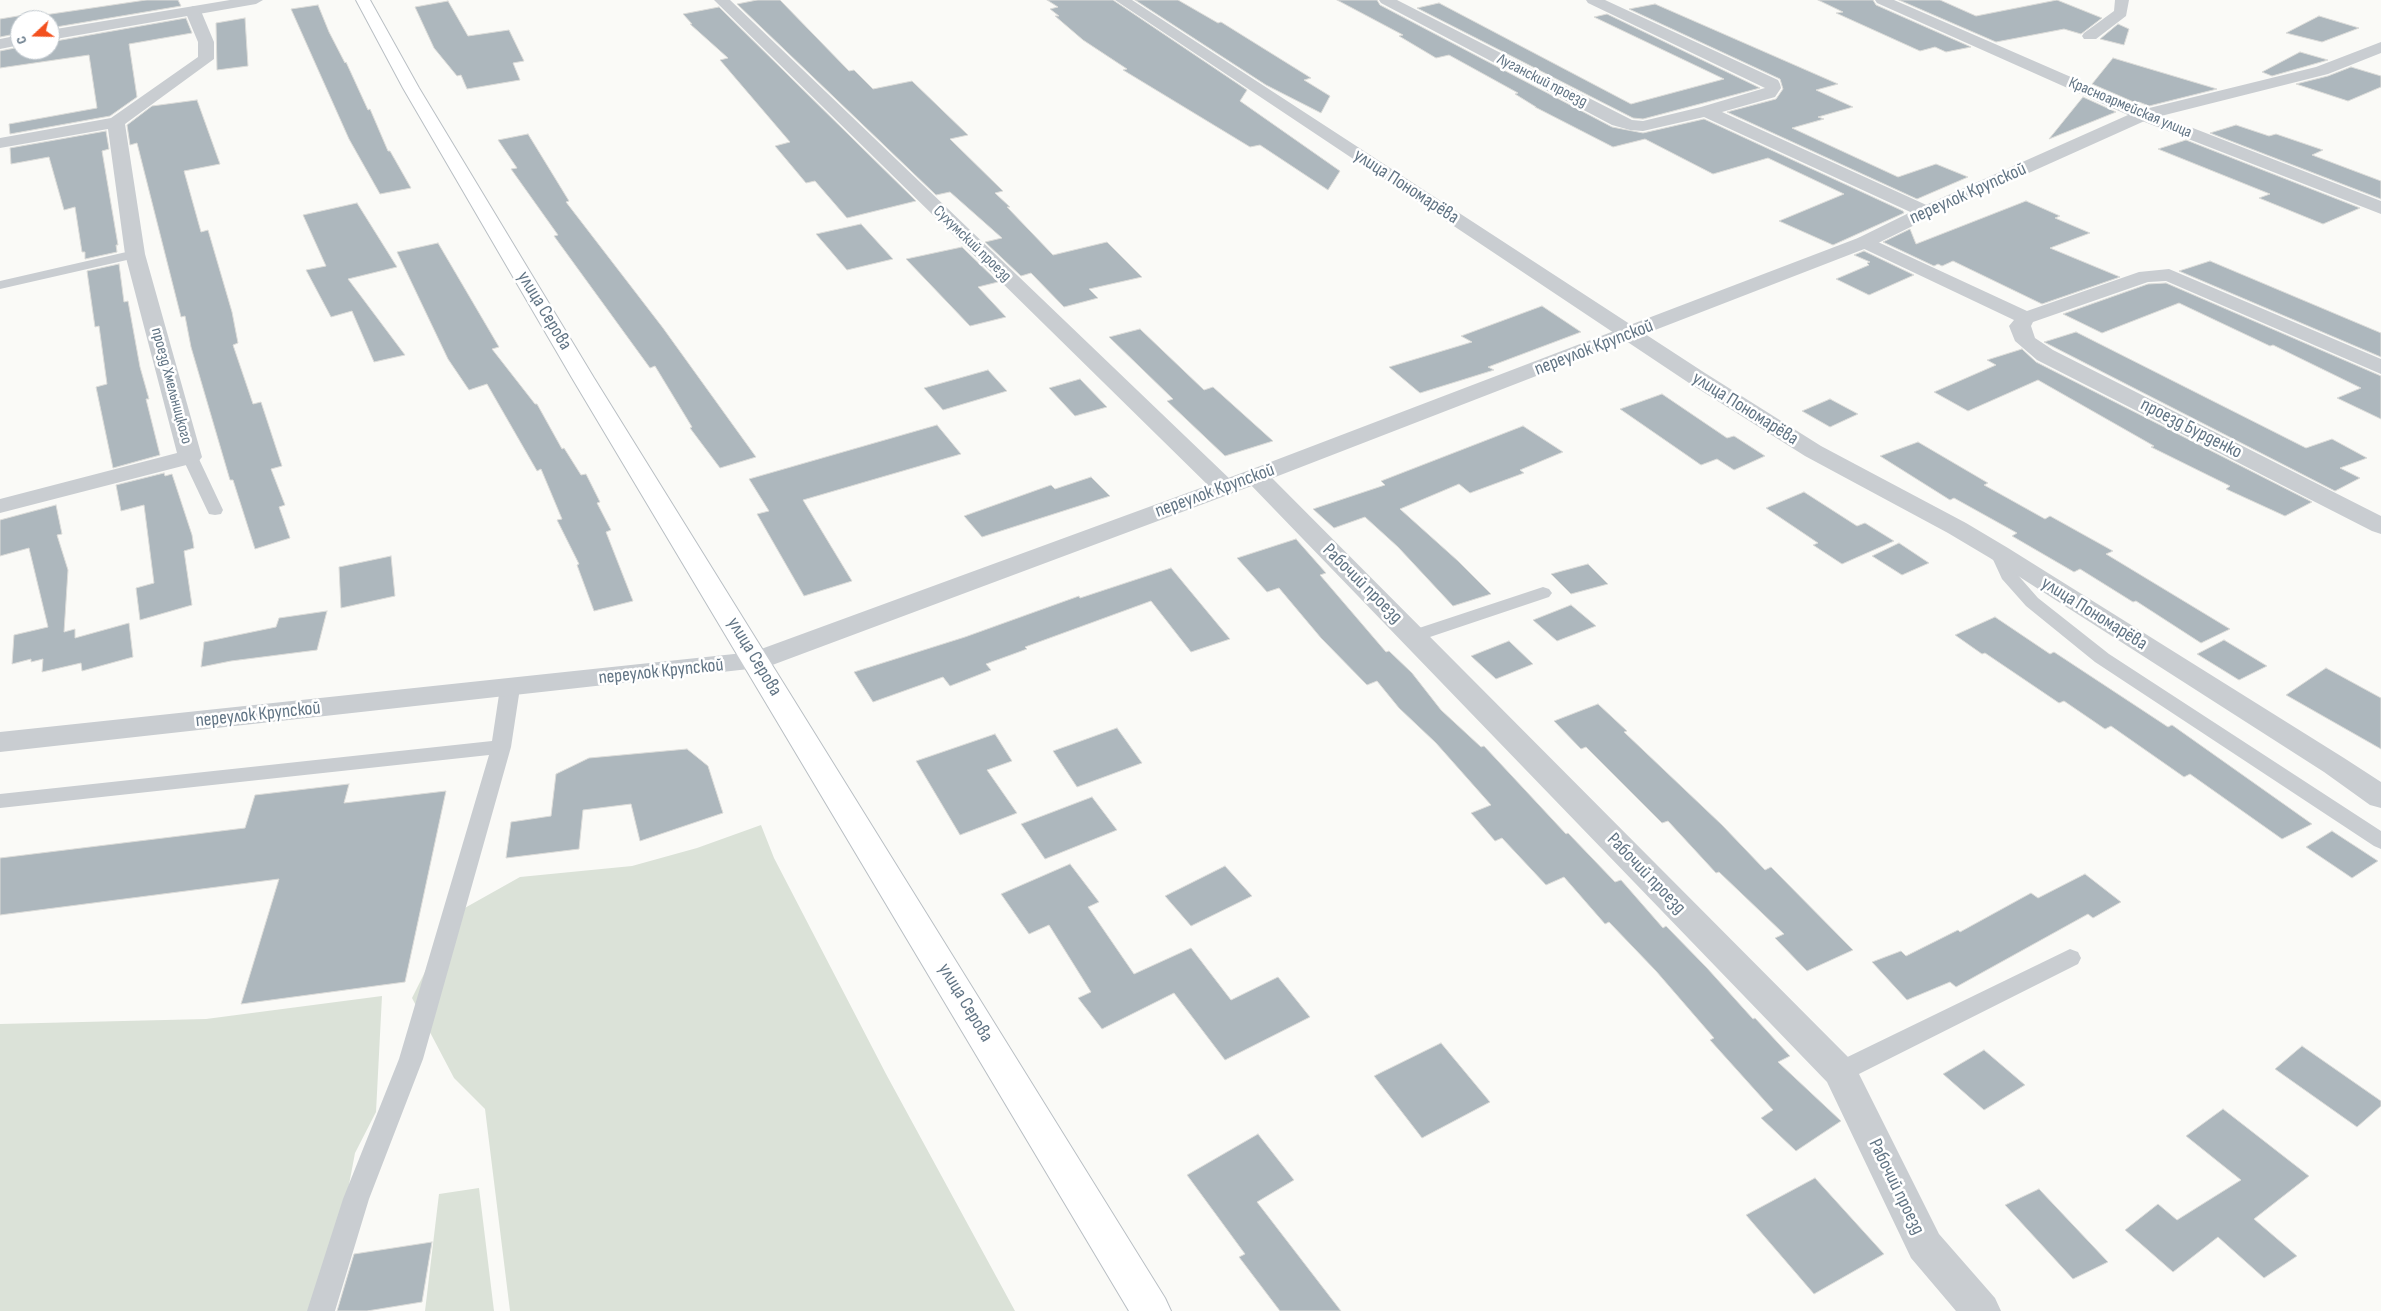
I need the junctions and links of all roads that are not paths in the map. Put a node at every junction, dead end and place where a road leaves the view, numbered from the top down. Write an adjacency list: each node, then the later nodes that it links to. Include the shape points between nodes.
1 (256, 0): 9 (street)
2 (363, 0): 34 (main road, улица Серова, via 522,276)
3 (721, 0): 27 (street, Сухумский проезд)
4 (1122, 0): 23 (street, улица Пономарёва)
5 (1386, 0): 13 (street, Луганский проезд, via 1630,125 1654,125)
6 (1593, 0): 13 (street, Луганский проезд, via 1772,84 1769,93)
7 (1882, 0): 14 (street, Красноармейская улица)
8 (2122, 0): 11 (street, via 2121,13)
9 (193, 11): 10 (street); 15 (street, via 206,42 206,59)
10 (60, 33)
11 (2090, 36)
12 (2381, 47): 14 (street, переулок Крупской, via 2322,71)
13 (1706, 111): 18 (street)
14 (2143, 115): 17 (street, Красноармейская улица); 18 (street, переулок Крупской)
15 (116, 122): 16 (street); 20 (street, проезд Хмельницкого)
16 (0, 143)
17 (2381, 208)
18 (1926, 212): 19 (street, переулок Крупской)
19 (1865, 242): 22 (street); 23 (street, переулок Крупской)
20 (136, 254): 21 (lane); 25 (street, проезд Хмельницкого)
21 (0, 285)
22 (2026, 318): 24 (street, via 2146,276 2170,275); 30 (street, проезд Бурденко, via 2020,326 2026,342 2045,355)
23 (1630, 334): 26 (street, переулок Крупской); 31 (street, улица Пономарёва, via 1813,451)
24 (2381, 367)
25 (190, 457): 28 (street, проезд Хмельницкого); 29 (lane)
26 (1256, 476): 27 (street, переулок Крупской); 33 (street, Рабочий проезд)
27 (1224, 487): 34 (street, переулок Крупской)
28 (0, 506)
29 (215, 510)
30 (2381, 526)
31 (1999, 553): 38 (street, улица Пономарёва); 40 (lane, via 2008,574 2032,602 2102,658)
32 (1543, 593): 33 (lane)
33 (1414, 636): 42 (street, Рабочий проезд)
34 (757, 662): 35 (street, переулок Крупской); 44 (main road, улица Серова)
35 (510, 688): 36 (street, переулок Крупской); 37 (lane)
36 (0, 742)
37 (501, 747): 39 (lane); 43 (lane, via 410,1059 356,1198)
38 (2381, 797)
39 (0, 801)
40 (2381, 841)
41 (2070, 958): 42 (lane)
42 (1840, 1072): 45 (street, Рабочий проезд, via 1925,1246)
43 (321, 1311)
44 (1151, 1311)
45 (1981, 1311)

